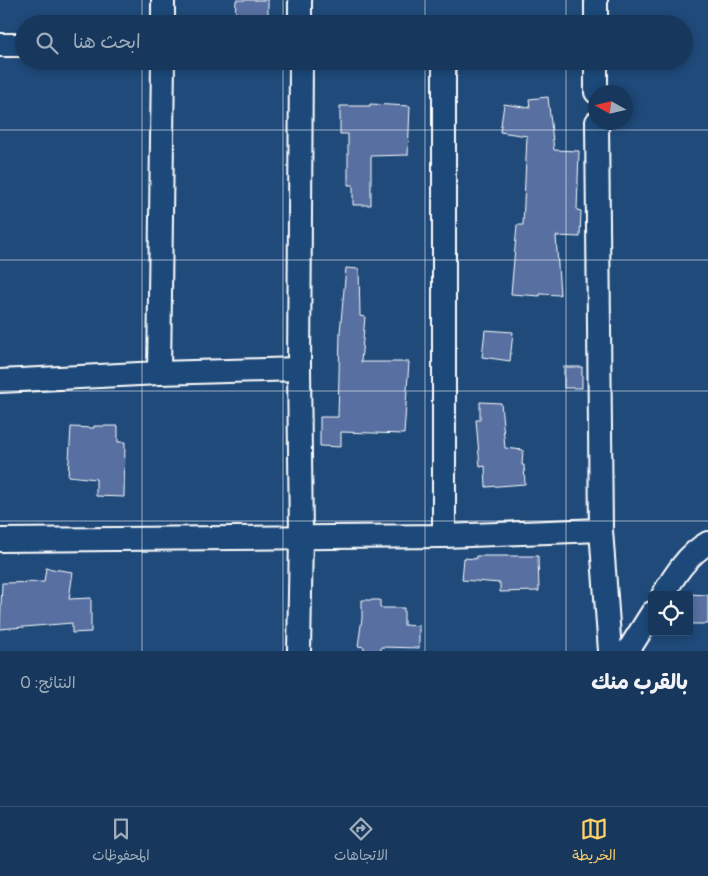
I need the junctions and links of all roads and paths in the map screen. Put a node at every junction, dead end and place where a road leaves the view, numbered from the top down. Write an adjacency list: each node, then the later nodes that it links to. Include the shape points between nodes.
1 (163, 0): 4 (street)
2 (300, 0): 5 (street)
3 (596, 0): 6 (street)
4 (163, 15)
5 (300, 15)
6 (596, 15)
7 (0, 45): 8 (street)
8 (15, 45)
9 (163, 70): 16 (street)
10 (301, 70): 15 (street)
11 (444, 70): 20 (street)
12 (596, 70): 13 (street)
13 (596, 85)
14 (597, 130): 18 (street)
15 (299, 370): 16 (street); 19 (street)
16 (159, 373): 17 (street)
17 (0, 381)
18 (601, 530): 20 (street); 26 (street)
19 (301, 536): 20 (street); 21 (street); 25 (street)
20 (444, 536)
21 (0, 540)
22 (708, 543): 23 (street, via 676,572)
23 (665, 591)
24 (648, 619): 27 (street)
25 (299, 651)
26 (610, 651)
27 (628, 651)

